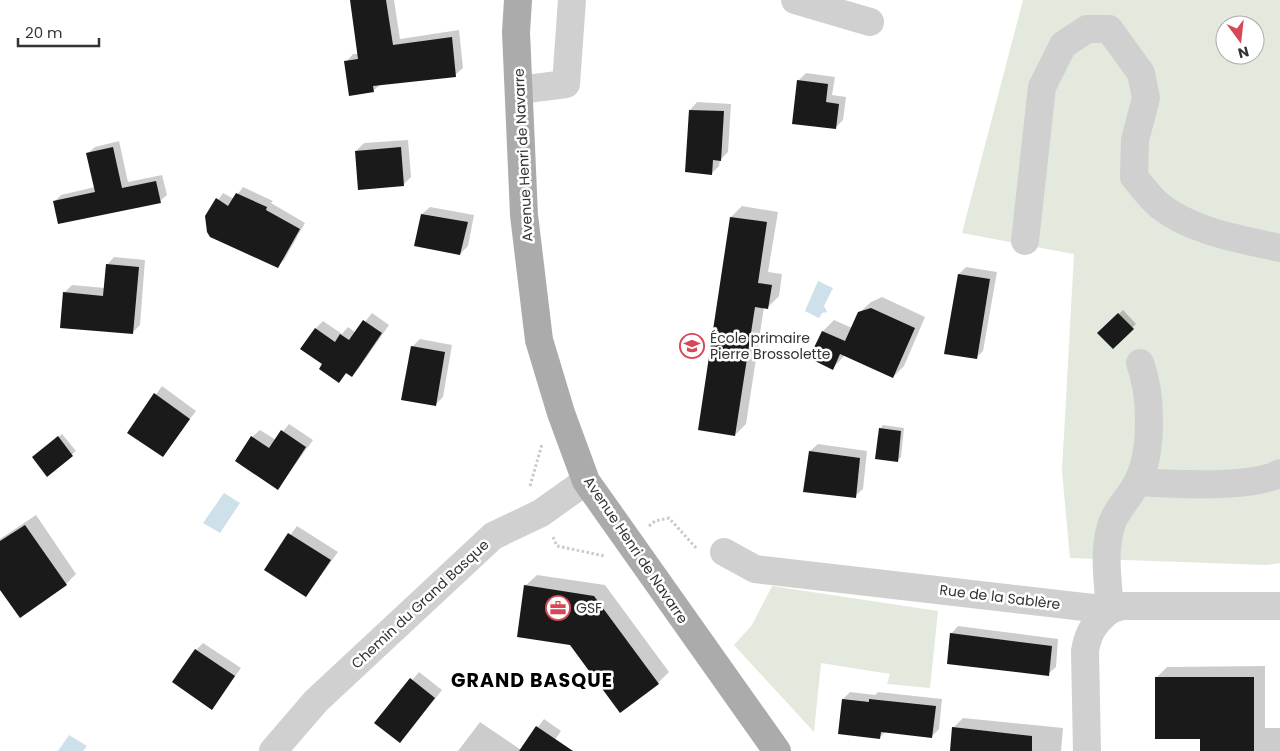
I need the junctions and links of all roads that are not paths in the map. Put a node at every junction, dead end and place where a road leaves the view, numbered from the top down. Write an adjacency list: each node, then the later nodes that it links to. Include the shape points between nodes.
1 (518, 0): 5 (main road, Avenue Henri de Navarre)
2 (572, 0): 5 (street, via 566,84)
3 (795, 0): 4 (street)
4 (870, 22)
5 (518, 90): 10 (main road, Avenue Henri de Navarre, via 524,215 539,340)
6 (1025, 241): 7 (street, via 1042,87 1063,45 1087,29 1109,29 1140,72 1146,98 1135,140 1134,177 1159,205 1183,221 1229,237)
7 (1280, 248)
8 (1140, 363): 11 (street, via 1149,398 1147,444)
9 (1280, 473): 11 (street, via 1255,481 1192,485)
10 (586, 481): 15 (street, Chemin du Grand Basque, via 541,513 493,536 316,700); 16 (main road, Avenue Henri de Navarre)
11 (1138, 482): 14 (street, via 1111,524 1106,554)
12 (724, 552): 14 (street, Rue de la Sablère, via 755,569)
13 (1280, 606): 14 (street, Rue de la Sablère, via 1122,606)
14 (1110, 610): 17 (street, via 1096,622 1088,635 1085,650)
15 (279, 748)
16 (777, 751)
17 (1087, 751)

